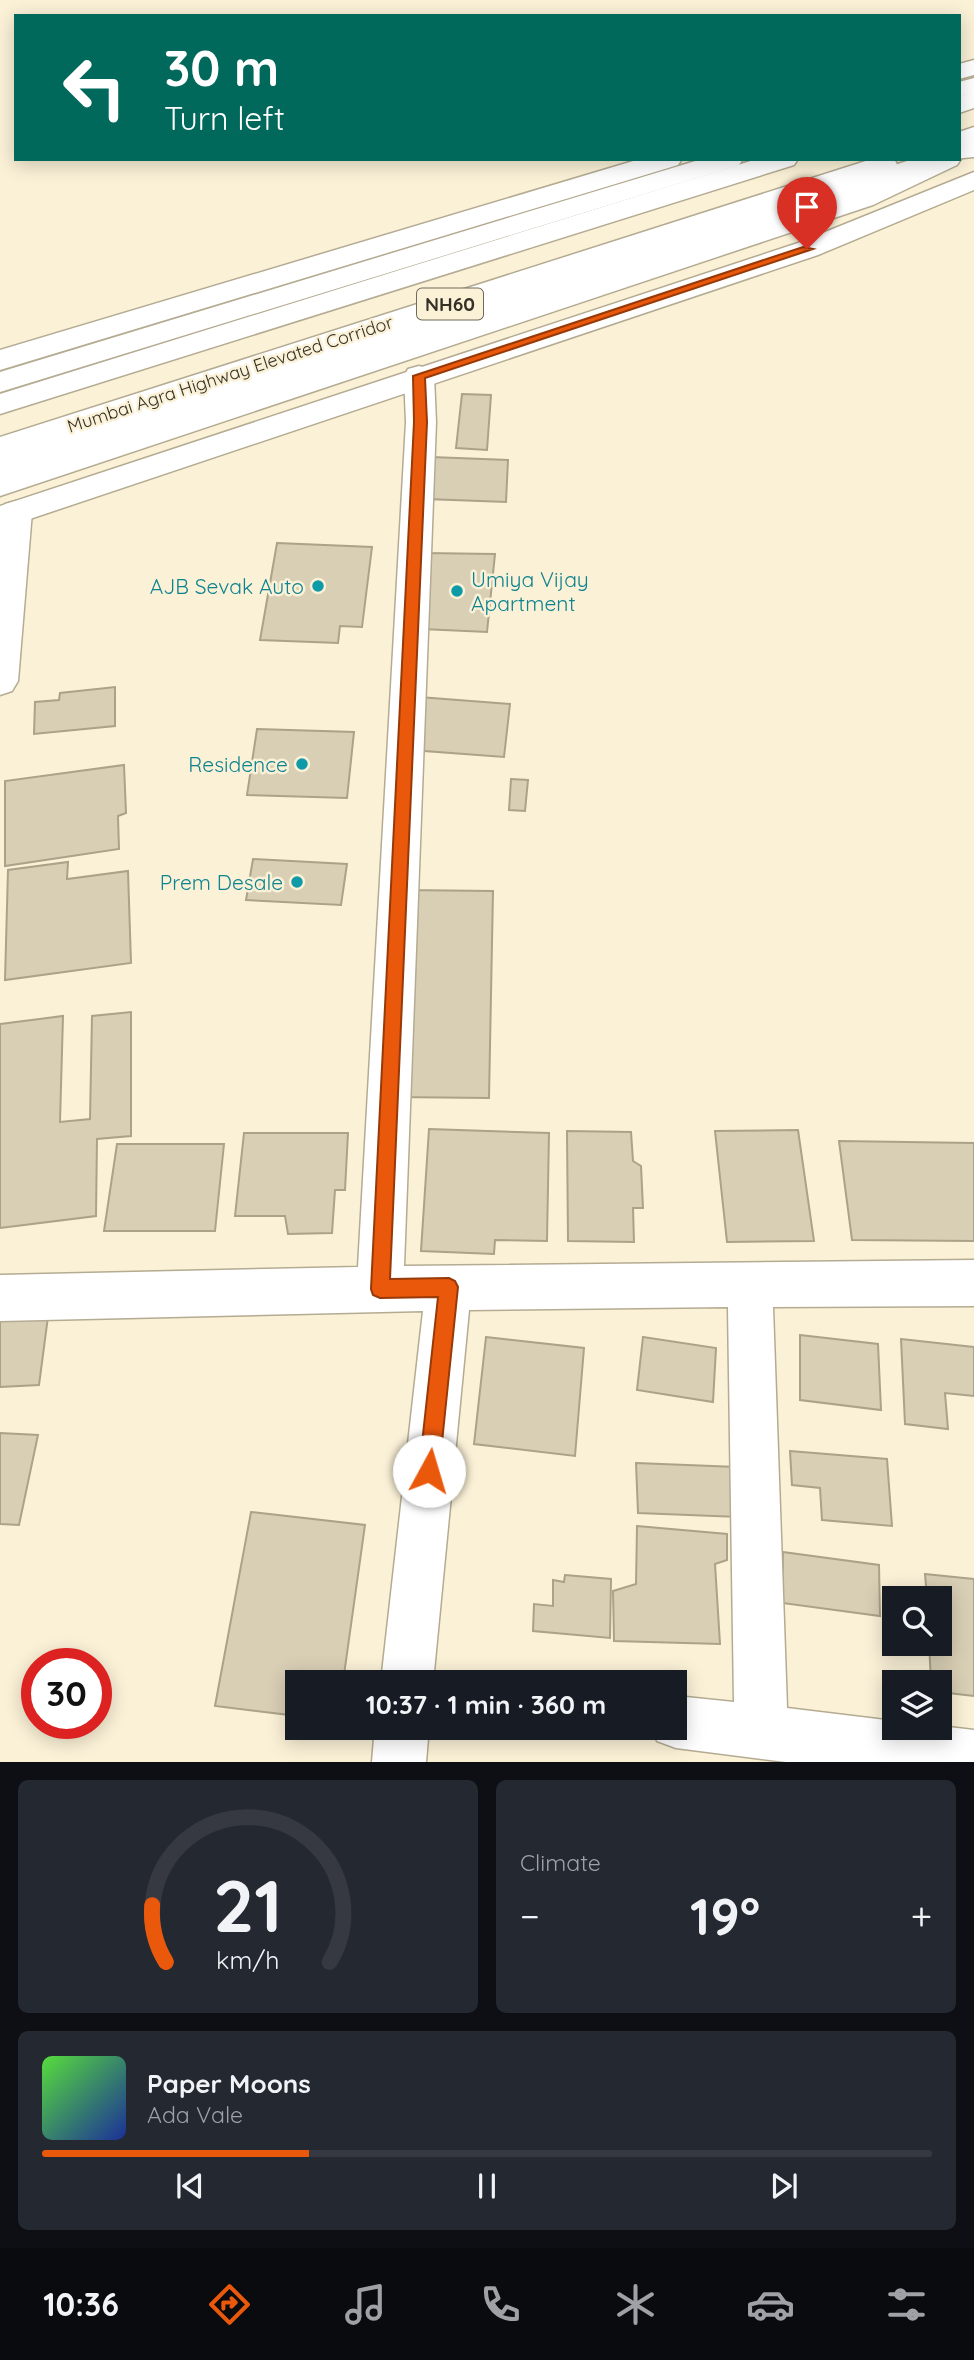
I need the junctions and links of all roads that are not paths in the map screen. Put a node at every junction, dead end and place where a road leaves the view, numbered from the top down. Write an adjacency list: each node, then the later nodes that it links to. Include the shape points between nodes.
1 (662, 161): 9 (main road)
2 (723, 161): 11 (main road)
3 (779, 161): 12 (main road)
4 (811, 161): 13 (main road, Mumbai Agra Highway Elevated Corridor / NH60)
5 (894, 161): 14 (main road, Mumbai Agra Highway Elevated Corridor / NH60)
6 (927, 161): 15 (main road)
7 (938, 161): 16 (main road, via 864,199)
8 (974, 180): 10 (main road, via 807,249)
9 (0, 360)
10 (419, 376): 16 (main road); 21 (main road, via 420,436)
11 (0, 382)
12 (0, 404)
13 (0, 420)
14 (0, 448)
15 (0, 469)
16 (5, 505): 17 (main road)
17 (0, 681)
18 (974, 1283): 19 (main road)
19 (750, 1284): 20 (main road); 25 (main road)
20 (449, 1287): 21 (main road); 23 (main road)
21 (380, 1289): 22 (main road)
22 (0, 1298)
23 (408, 1670)
24 (687, 1723): 25 (main road)
25 (761, 1732): 27 (main road)
26 (401, 1740): 28 (main road)
27 (974, 1757)
28 (399, 1762)

